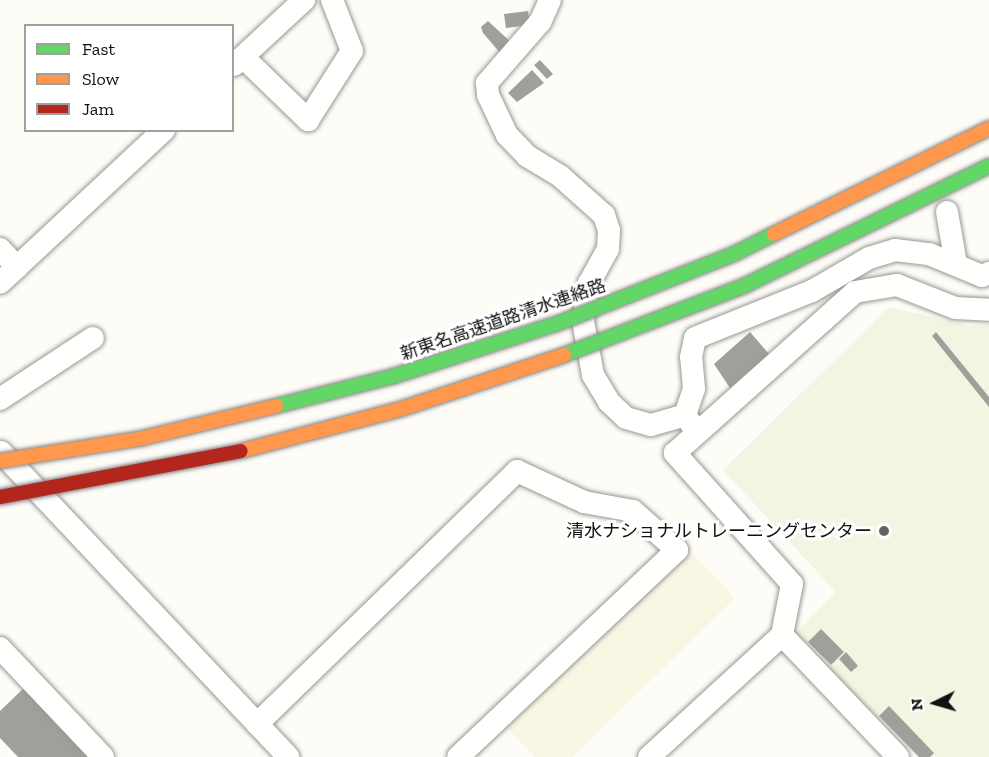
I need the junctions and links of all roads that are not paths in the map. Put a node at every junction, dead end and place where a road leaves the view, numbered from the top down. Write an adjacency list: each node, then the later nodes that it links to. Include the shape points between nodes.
1 (304, 0): 4 (street)
2 (332, 0): 4 (street, via 352,51 308,120)
3 (550, 0): 17 (street, via 540,22 487,83 488,95 507,135 527,156 560,177 604,215 609,230 608,249 590,283 583,321 593,375 609,402 626,418 651,425)
4 (238, 62)
5 (989, 128): 19 (highway, 新東名高速道路清水連絡路, bridge, via 734,254 559,322 391,376 249,413 143,438)
6 (162, 132): 11 (street)
7 (989, 166): 20 (highway, bridge, via 746,285 571,353 401,409 246,450)
8 (947, 212): 10 (street)
9 (0, 249): 11 (street)
10 (956, 264): 12 (street, via 982,276); 17 (street, via 929,254 895,250 869,258 812,291 695,338 691,357)
11 (16, 267): 13 (street)
12 (989, 273)
13 (0, 283)
14 (989, 310): 17 (street, via 955,308 897,285 855,292)
15 (93, 338): 16 (street)
16 (0, 399)
17 (691, 423): 21 (street, via 675,453 792,584)
18 (0, 451): 23 (street)
19 (0, 461)
20 (0, 497)
21 (782, 635): 27 (street); 28 (street)
22 (0, 648): 24 (street)
23 (256, 724): 25 (street); 26 (street, via 517,471 584,502 633,511 677,550)
24 (103, 757)
25 (288, 757)
26 (458, 757)
27 (649, 757)
28 (898, 757)

